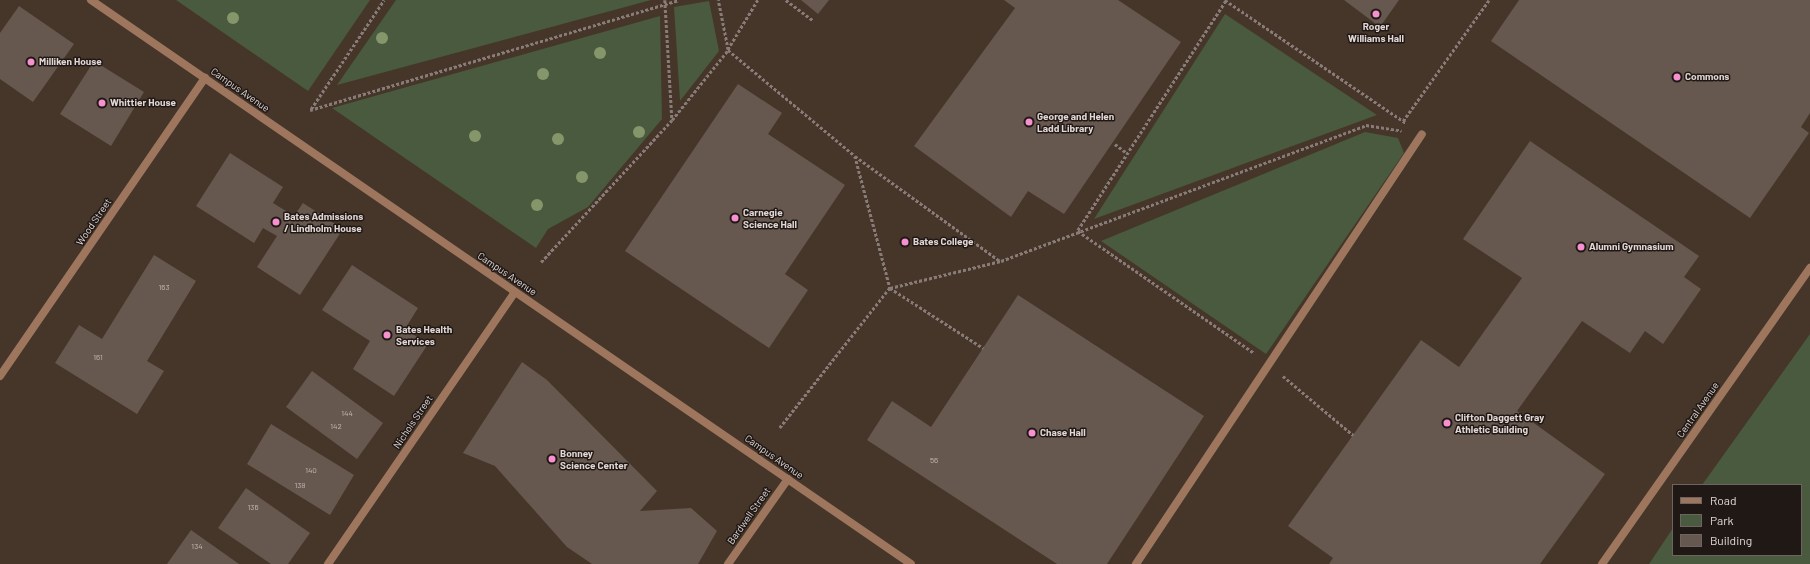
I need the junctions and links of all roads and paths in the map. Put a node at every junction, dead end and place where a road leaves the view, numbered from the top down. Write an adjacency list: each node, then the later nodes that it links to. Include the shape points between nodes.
1 (91, 0): 12 (street, Campus Avenue)
2 (384, 0): 9 (path, via 310,110)
3 (678, 0): 9 (path)
4 (718, 0): 11 (path)
5 (758, 0): 11 (path)
6 (786, 0): 10 (path)
7 (1225, 0): 14 (path); 17 (path)
8 (1489, 0): 14 (path)
9 (666, 1): 13 (path)
10 (814, 21)
11 (728, 50): 13 (path); 18 (path)
12 (205, 78): 24 (street, Campus Avenue); 27 (street, Wood Street)
13 (672, 120): 21 (path)
14 (1403, 121): 15 (path)
15 (1422, 134): 19 (path, via 1366,125); 26 (street)
16 (1115, 144): 17 (path)
17 (1127, 153): 19 (path)
18 (855, 156): 20 (path); 23 (path)
19 (1078, 231): 20 (path); 26 (path)
20 (1001, 261): 23 (path)
21 (542, 262)
22 (1810, 268): 35 (street, Central Avenue)
23 (890, 288): 25 (path); 28 (path)
24 (515, 292): 30 (street, Campus Avenue); 31 (street, Nichols Street)
25 (983, 348)
26 (1267, 363): 29 (path); 34 (street)
27 (0, 376)
28 (780, 428)
29 (1353, 435)
30 (788, 479): 32 (street, Bardwell Street); 33 (street, Campus Avenue)
31 (328, 564)
32 (728, 564)
33 (911, 564)
34 (1136, 564)
35 (1602, 564)

